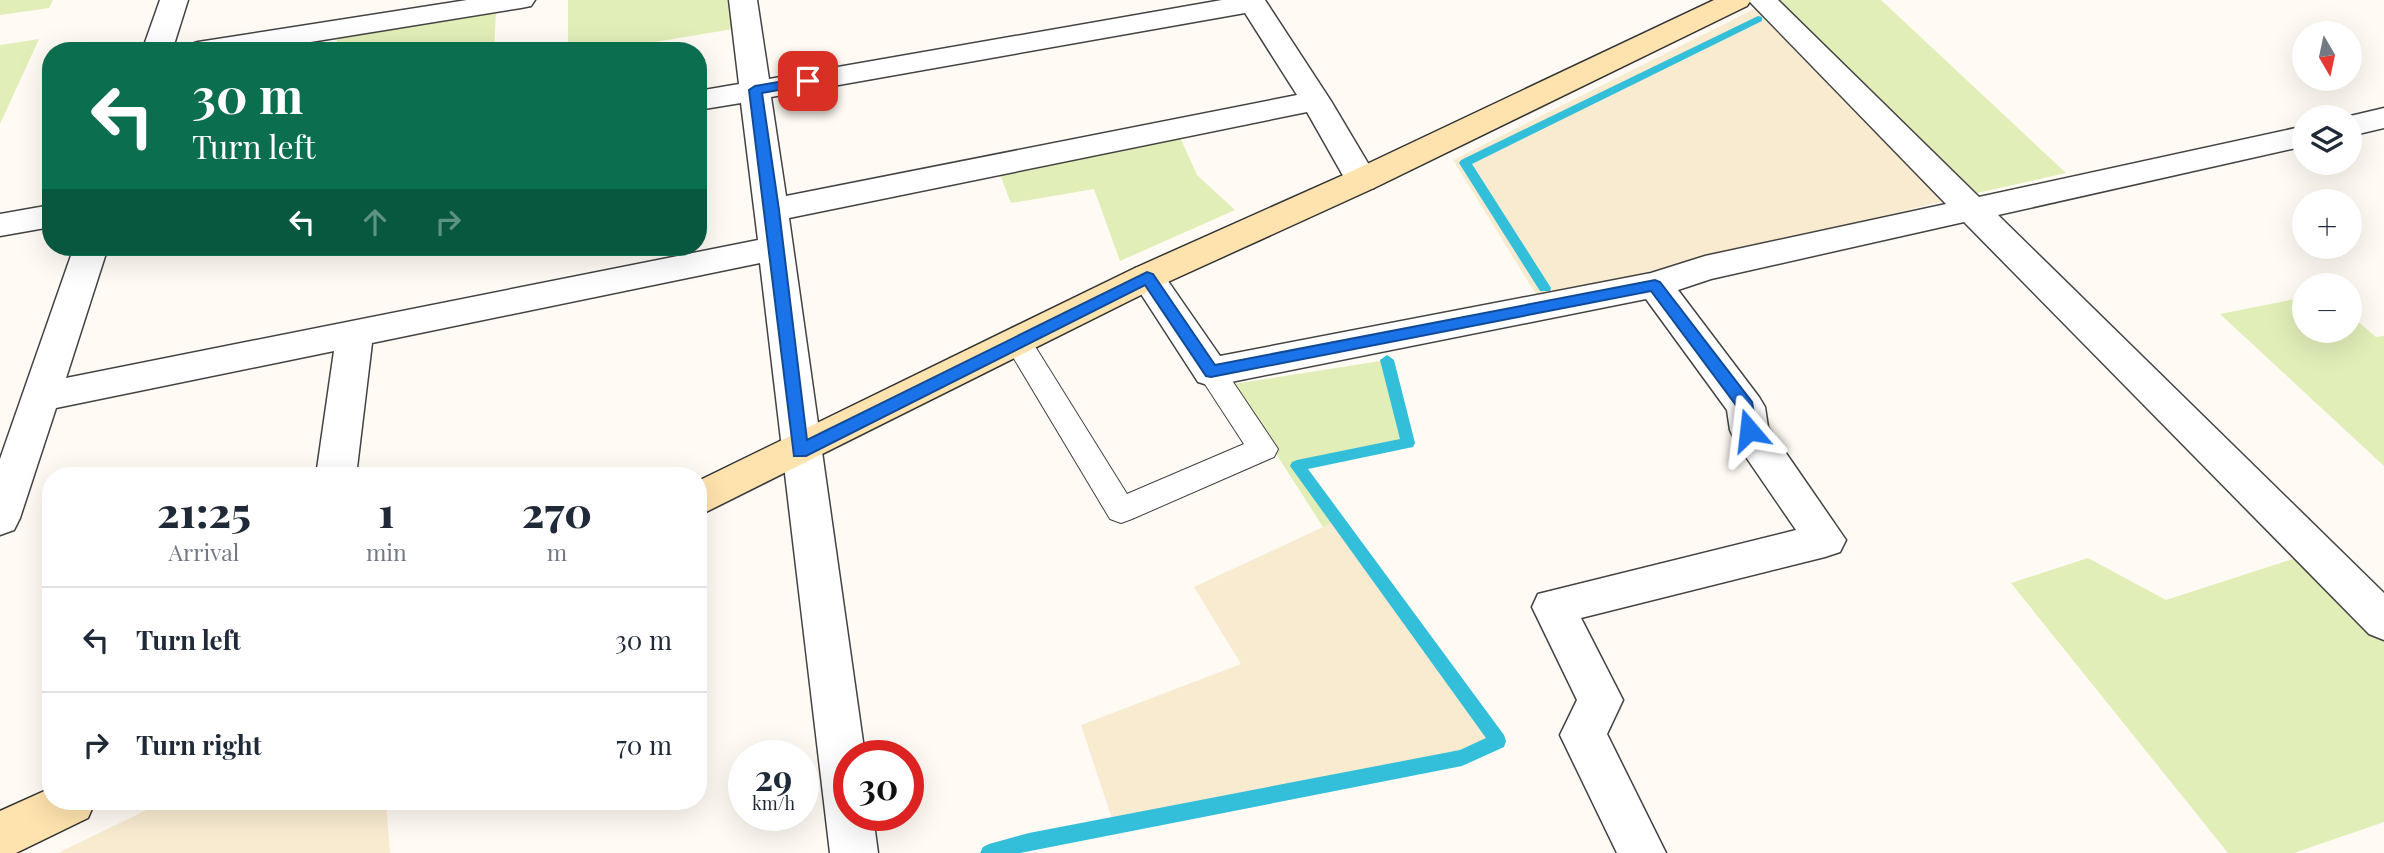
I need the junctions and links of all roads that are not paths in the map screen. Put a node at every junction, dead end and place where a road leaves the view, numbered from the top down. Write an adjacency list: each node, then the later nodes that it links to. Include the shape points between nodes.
1 (174, 0): 7 (street)
2 (521, 0): 8 (street)
3 (743, 0): 9 (street)
4 (1737, 0): 15 (street)
5 (1762, 0): 16 (street)
6 (1252, 2): 9 (street); 11 (street)
7 (160, 42)
8 (255, 42)
9 (755, 90): 10 (street); 17 (street)
10 (707, 99)
11 (1316, 101): 15 (street); 17 (street)
12 (2384, 118): 13 (street)
13 (2362, 123)
14 (2292, 139): 16 (street)
15 (1362, 180): 22 (street)
16 (1972, 209): 23 (street, via 1705,268); 32 (street)
17 (772, 210): 20 (street)
18 (42, 218): 19 (street)
19 (0, 225)
20 (776, 248): 24 (street); 28 (street)
21 (88, 256): 27 (street)
22 (1147, 277): 25 (street); 26 (street)
23 (1655, 285): 26 (street); 38 (street, via 1746,407 1749,430 1825,540 1553,607 1600,699 1583,735)
24 (355, 332): 27 (street); 29 (street)
25 (1018, 342): 26 (lane, via 1121,510 1264,449); 28 (street)
26 (1211, 372)
27 (41, 397): 31 (street)
28 (800, 451): 30 (street); 33 (street)
29 (336, 467)
30 (707, 496)
31 (0, 518)
32 (2384, 621)
33 (839, 740)
34 (54, 810): 36 (street)
35 (852, 831): 37 (street)
36 (0, 836)
37 (855, 853)
38 (1642, 853)

